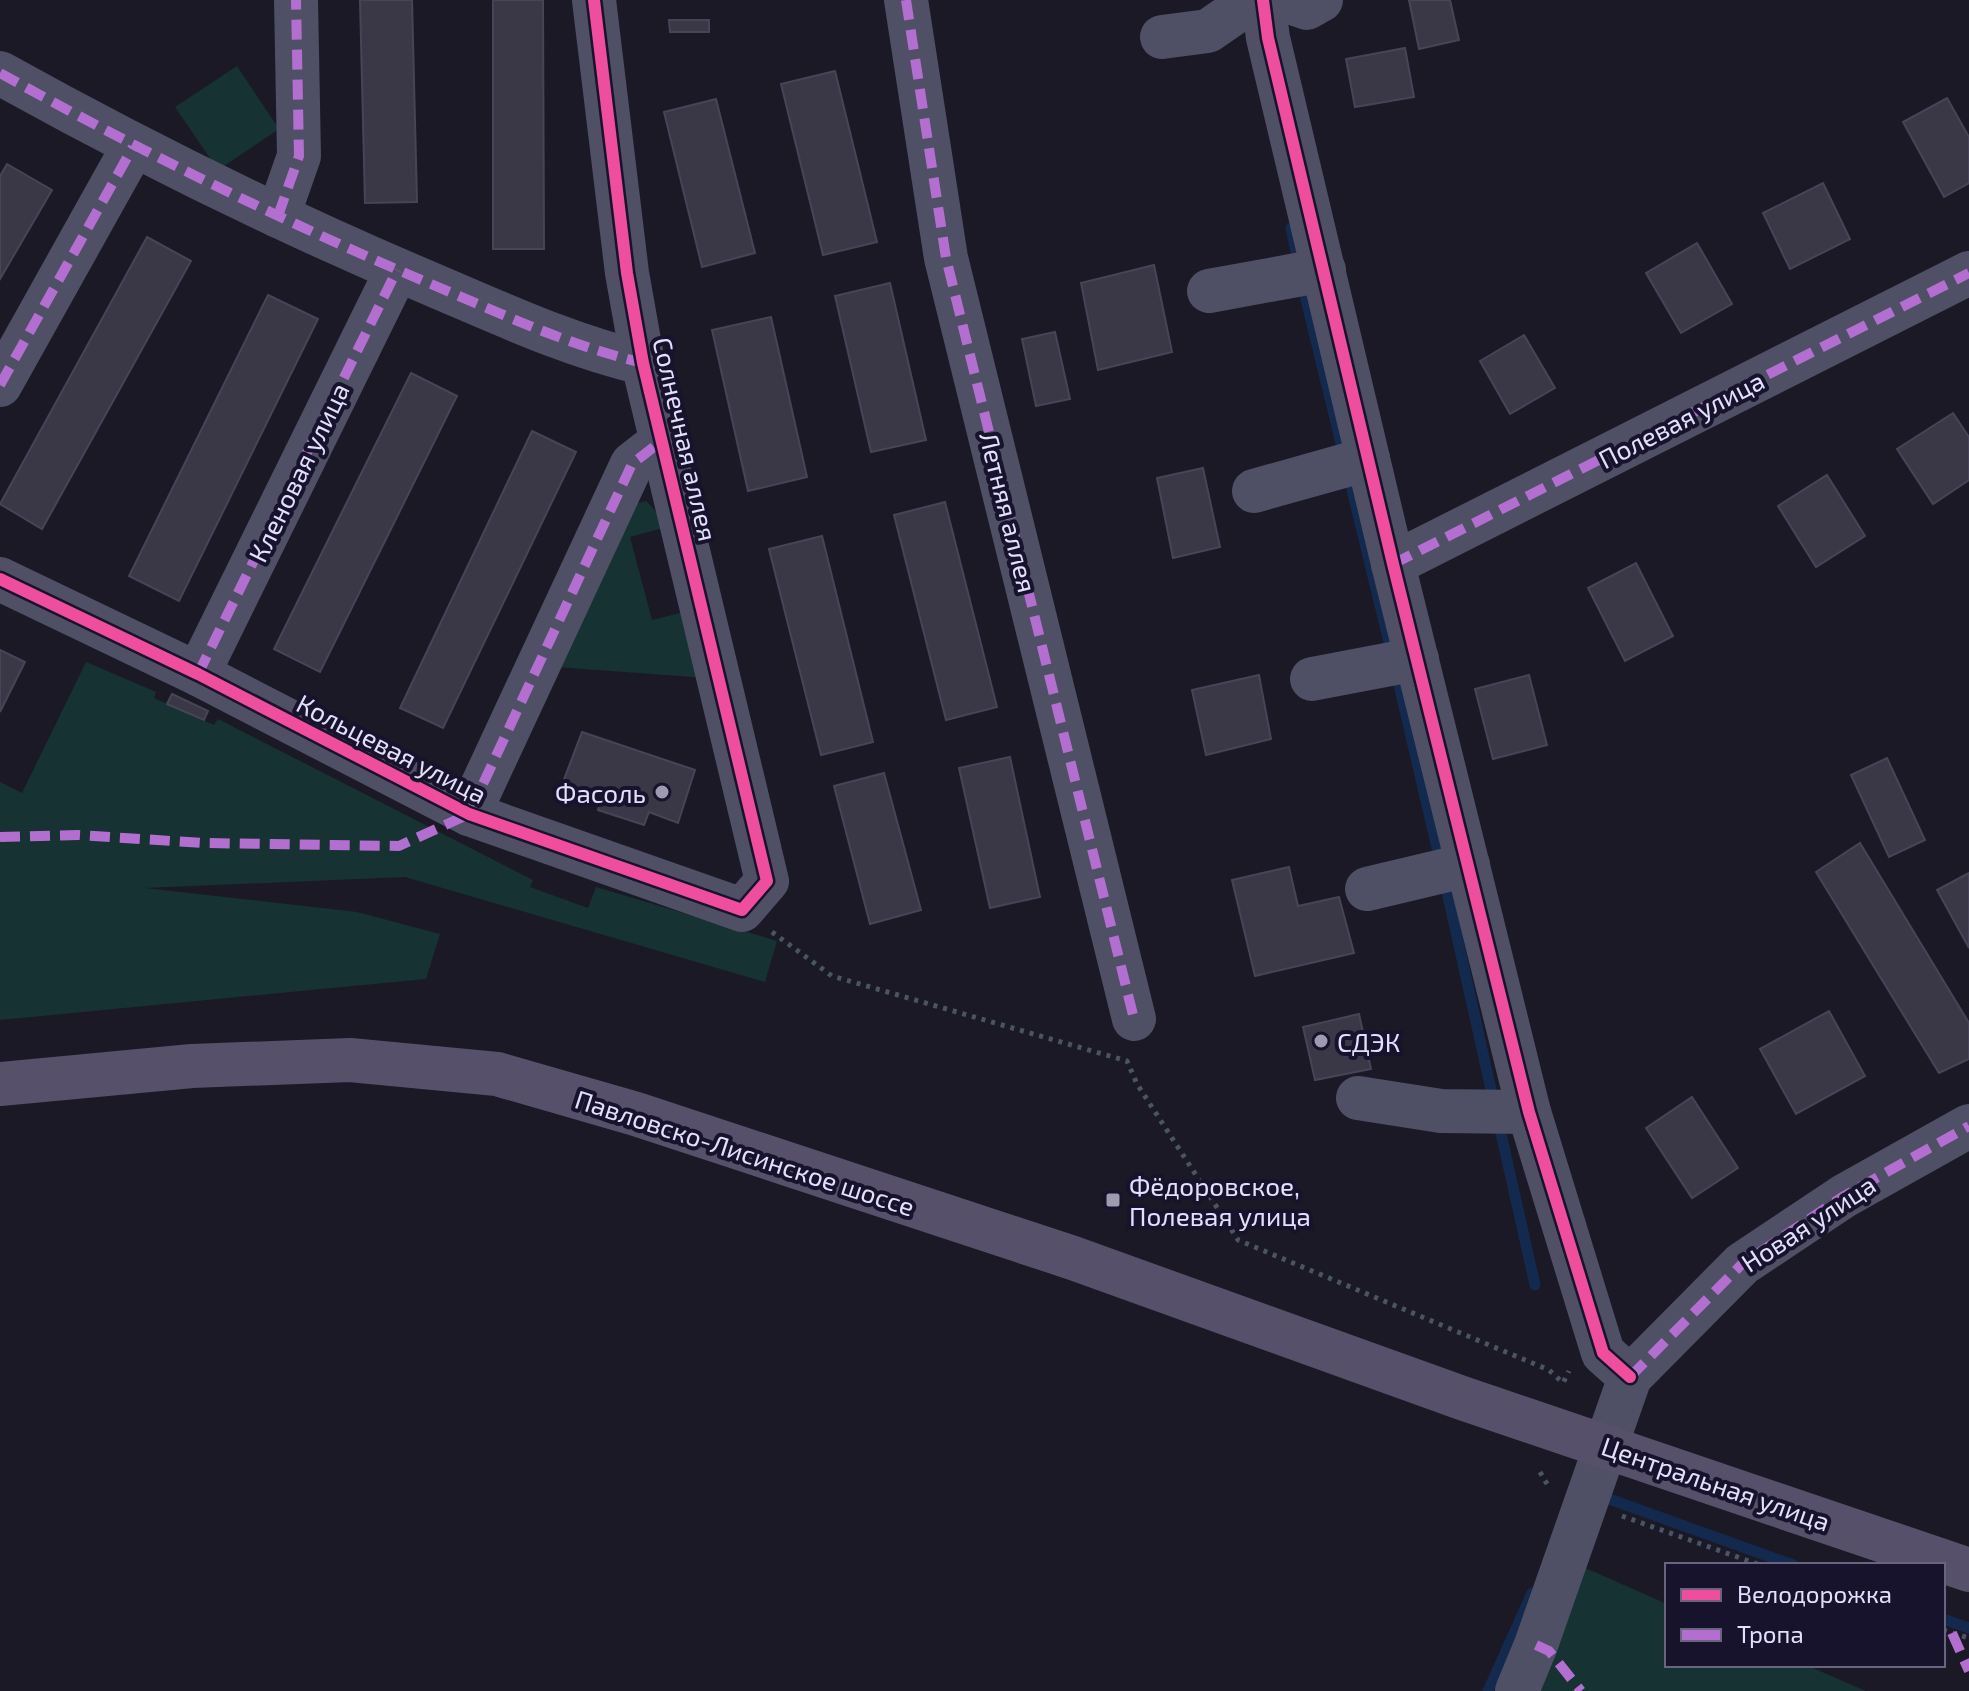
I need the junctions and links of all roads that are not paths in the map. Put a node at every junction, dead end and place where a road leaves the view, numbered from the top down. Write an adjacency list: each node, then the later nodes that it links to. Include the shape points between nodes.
1 (296, 0): 11 (street, via 299,156)
2 (594, 0): 16 (street, Солнечная аллея)
3 (906, 0): 30 (street, Летняя аллея, via 946,258)
4 (1253, 0): 8 (street, via 1208,31)
5 (1263, 0): 13 (street)
6 (1284, 0): 7 (street, via 1307,8)
7 (1321, 0)
8 (1162, 37)
9 (0, 73): 10 (street)
10 (133, 147): 11 (street); 17 (street)
11 (278, 216): 12 (street)
12 (397, 270): 16 (street, via 588,350); 24 (street, Кленовая улица)
13 (1324, 270): 15 (street); 19 (street)
14 (1969, 273): 21 (street, Полевая улица)
15 (1209, 291)
16 (643, 363): 18 (street, Солнечная аллея)
17 (0, 385)
18 (664, 439): 26 (street, via 632,464); 29 (street, Солнечная аллея)
19 (1368, 459): 20 (street); 21 (street)
20 (1254, 491)
21 (1393, 564): 23 (street)
22 (0, 579): 24 (street, Кольцевая улица)
23 (1417, 659): 25 (street); 27 (street)
24 (198, 674): 26 (street, Кольцевая улица)
25 (1312, 679)
26 (469, 814): 29 (street, Кольцевая улица)
27 (1468, 865): 28 (street); 33 (street)
28 (1367, 889)
29 (755, 896)
30 (1134, 1019)
31 (0, 1084): 36 (main road, Павловско-Лисинское шоссе, via 192,1066 350,1060 497,1074 636,1114 1073,1258)
32 (1358, 1098): 33 (street, via 1441,1111)
33 (1529, 1112): 35 (street)
34 (1969, 1126): 35 (street, Новая улица, via 1844,1196 1742,1264)
35 (1616, 1365): 37 (street)
36 (1462, 1398): 37 (main road, Центральная улица)
37 (1608, 1445): 38 (main road, Центральная улица); 39 (street)
38 (1969, 1570)
39 (1517, 1691)

